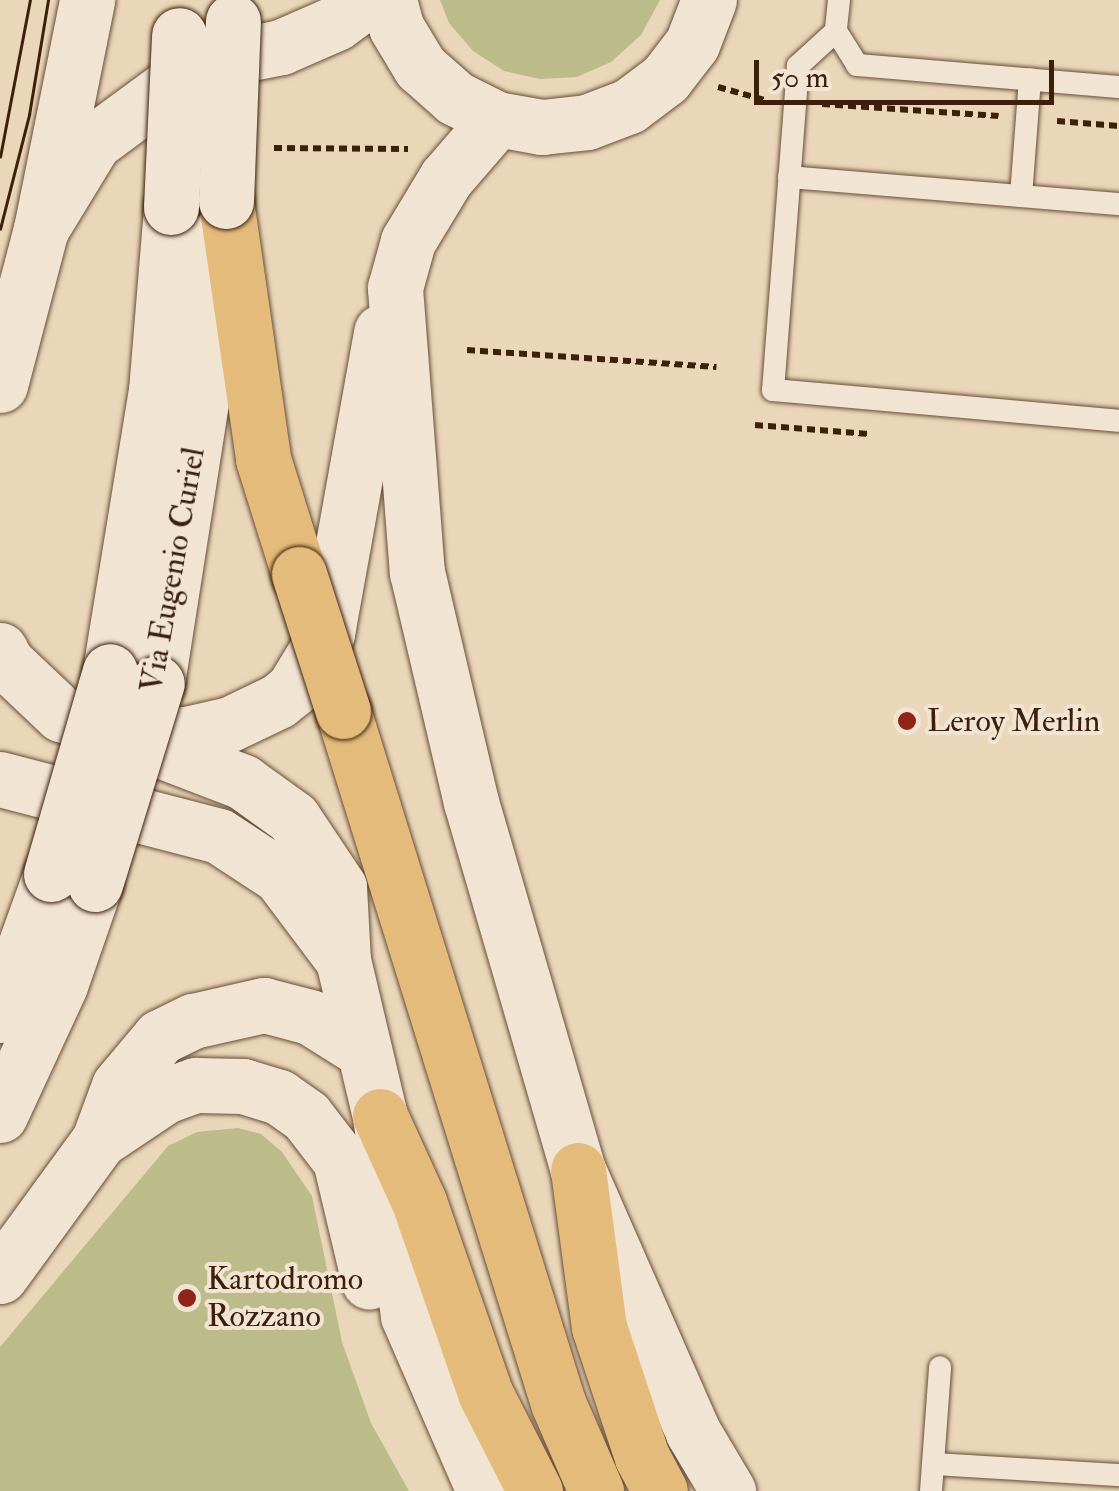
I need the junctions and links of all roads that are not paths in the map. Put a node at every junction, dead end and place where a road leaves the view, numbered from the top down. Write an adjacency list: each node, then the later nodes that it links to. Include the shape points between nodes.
1 (86, 0): 16 (main road)
2 (368, 0): 16 (main road, via 336,23 281,47 202,64 186,74 94,142)
3 (389, 0): 11 (main road, via 420,67 455,98)
4 (709, 0): 11 (main road, via 692,44 664,80 629,106 587,122 542,127)
5 (839, 0): 8 (lane)
6 (233, 10): 14 (main road, Via Eugenio Curiel, bridge)
7 (180, 17): 22 (main road, Via Eugenio Curiel, bridge)
8 (836, 31): 9 (lane, via 856,65); 12 (lane, via 798,66)
9 (1030, 79): 10 (lane); 13 (lane)
10 (1119, 86)
11 (497, 119): 17 (main road, via 446,178 408,242)
12 (789, 177): 13 (lane); 19 (lane, via 772,390)
13 (1021, 196): 15 (lane)
14 (226, 200): 22 (main road, Via Eugenio Curiel, via 206,369); 40 (highway, bridge, via 263,459 558,1404)
15 (1119, 204)
16 (41, 230): 18 (main road)
17 (395, 288): 25 (main road, via 376,345 328,633 278,700 230,724); 34 (main road, via 418,572 471,802)
18 (4, 371): 20 (main road)
19 (1119, 421)
20 (0, 423)
21 (0, 650): 24 (main road)
22 (133, 677): 27 (main road, Via Eugenio Curiel, bridge)
23 (0, 698): 24 (main road)
24 (62, 714): 25 (main road)
25 (126, 738): 28 (main road, via 244,782 294,818 339,887)
26 (0, 779): 28 (main road, via 220,836 280,876)
27 (73, 879): 29 (main road, Via Eugenio Curiel); 31 (main road, Via Eugenio Curiel, via 60,985)
28 (344, 960): 30 (main road)
29 (0, 1014)
30 (364, 1051): 32 (main road); 33 (main road, via 310,1017 264,1005 194,1021 160,1037 119,1086)
31 (0, 1115)
32 (380, 1116): 39 (highway, via 419,1202 486,1395)
33 (99, 1140): 35 (main road); 39 (main road, via 165,1096 196,1085 256,1088 306,1116 344,1168 393,1377)
34 (578, 1170): 41 (highway, via 598,1327); 42 (main road, via 693,1432)
35 (0, 1276)
36 (940, 1367): 37 (lane)
37 (933, 1464): 38 (lane); 43 (lane)
38 (1119, 1476)
39 (487, 1491)
40 (596, 1491)
41 (660, 1491)
42 (728, 1491)
43 (931, 1491)

